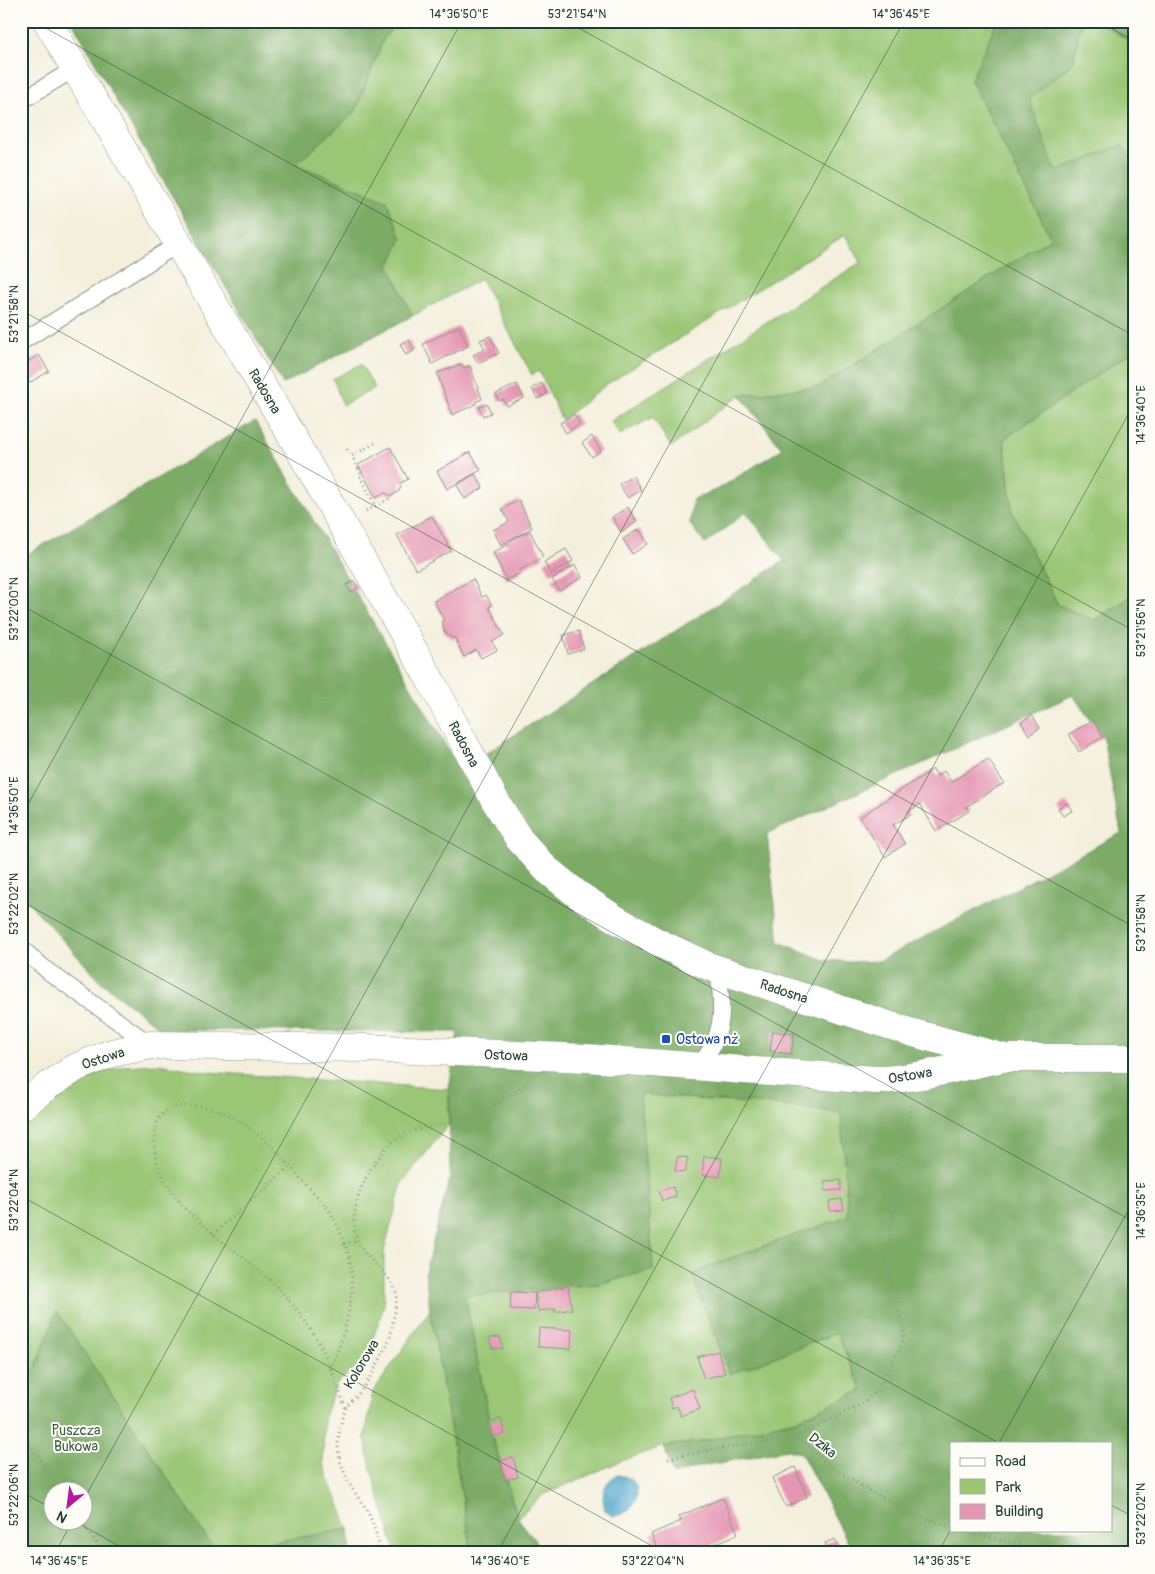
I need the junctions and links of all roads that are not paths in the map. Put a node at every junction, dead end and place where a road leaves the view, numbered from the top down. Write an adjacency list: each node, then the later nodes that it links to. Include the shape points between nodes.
1 (47, 21): 2 (street, Radosna)
2 (76, 68): 3 (lane); 4 (street, Radosna)
3 (21, 101)
4 (178, 244): 5 (lane); 7 (street, Radosna, via 294,440 519,839 546,869 577,894 659,943)
5 (21, 342)
6 (21, 948): 8 (lane)
7 (718, 969): 9 (street, Radosna, via 910,1032); 11 (lane, via 721,1026)
8 (151, 1045): 11 (street, Ostowa, via 366,1048); 12 (street, Ostowa, via 112,1053 77,1067)
9 (1005, 1058): 10 (street, Radosna); 11 (street, Ostowa, via 915,1076 876,1080)
10 (1134, 1058)
11 (698, 1066)
12 (21, 1108)

